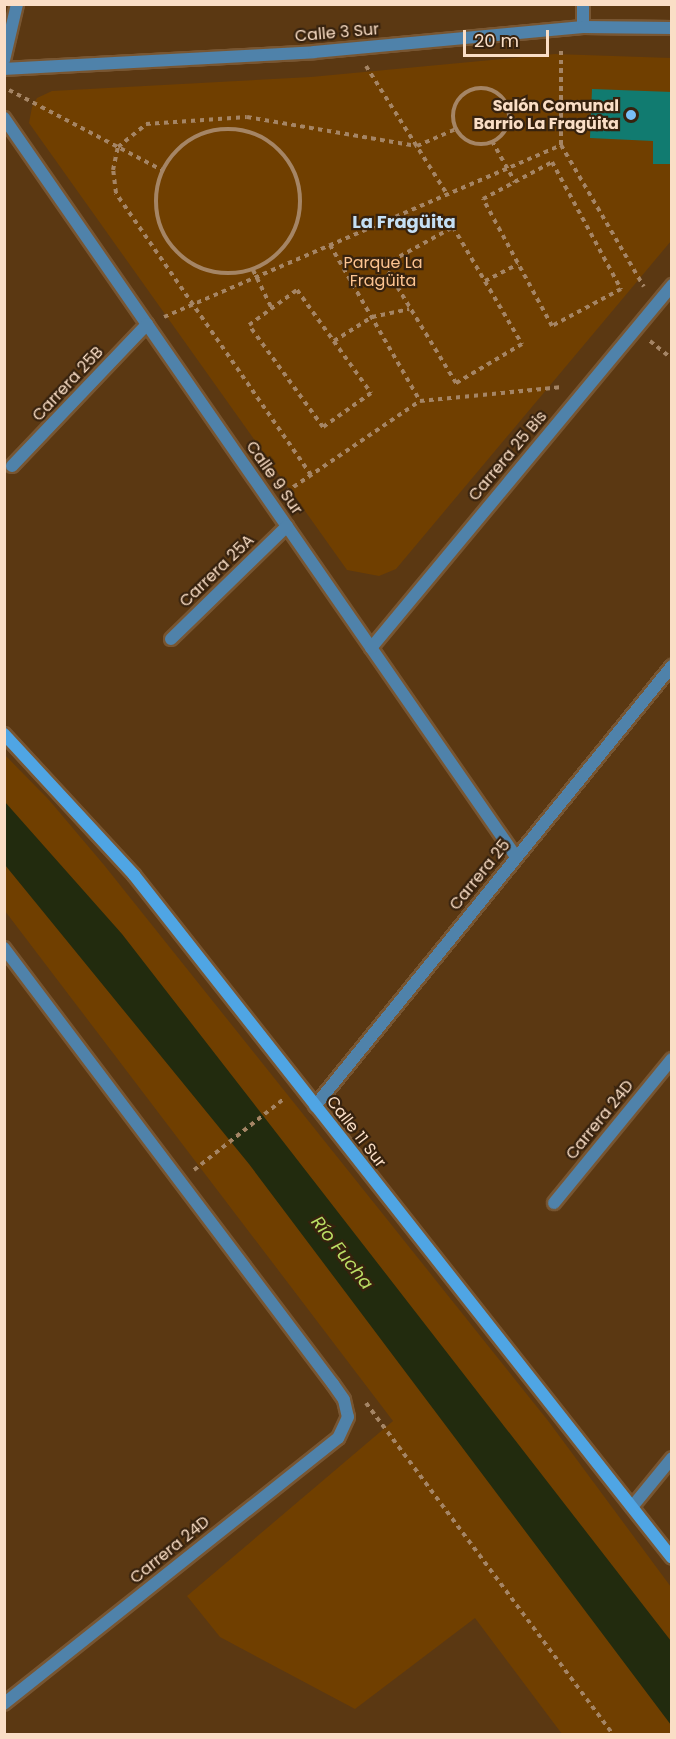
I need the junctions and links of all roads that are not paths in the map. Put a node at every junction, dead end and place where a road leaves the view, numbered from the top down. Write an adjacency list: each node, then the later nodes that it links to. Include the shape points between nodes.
1 (17, 4): 5 (street)
2 (583, 4): 3 (street)
3 (583, 27): 4 (street, Calle 3 Sur); 6 (street, Calle 3 Sur, via 355,49)
4 (672, 28)
5 (4, 60)
6 (4, 69)
7 (4, 118): 9 (street, Calle 9 Sur)
8 (672, 285): 13 (street, Carrera 25 Bis)
9 (147, 324): 10 (street, Carrera 25B); 11 (street, Calle 9 Sur)
10 (12, 466)
11 (287, 526): 12 (street, Carrera 25A); 13 (street, Calle 9 Sur)
12 (171, 639)
13 (371, 648): 16 (street, Calle 9 Sur)
14 (672, 666): 16 (street, Carrera 25)
15 (4, 734): 19 (street, Calle 11 Sur, via 134,875)
16 (516, 857): 19 (street, Carrera 25)
17 (4, 948): 24 (street, Carrera 24D, via 333,1384 344,1400 348,1417 338,1438)
18 (672, 1059): 20 (street, Carrera 24D)
19 (315, 1106): 22 (street, Calle 11 Sur)
20 (554, 1203)
21 (672, 1458): 22 (street)
22 (632, 1506): 23 (street, Calle 11 Sur)
23 (672, 1558)
24 (4, 1704)

